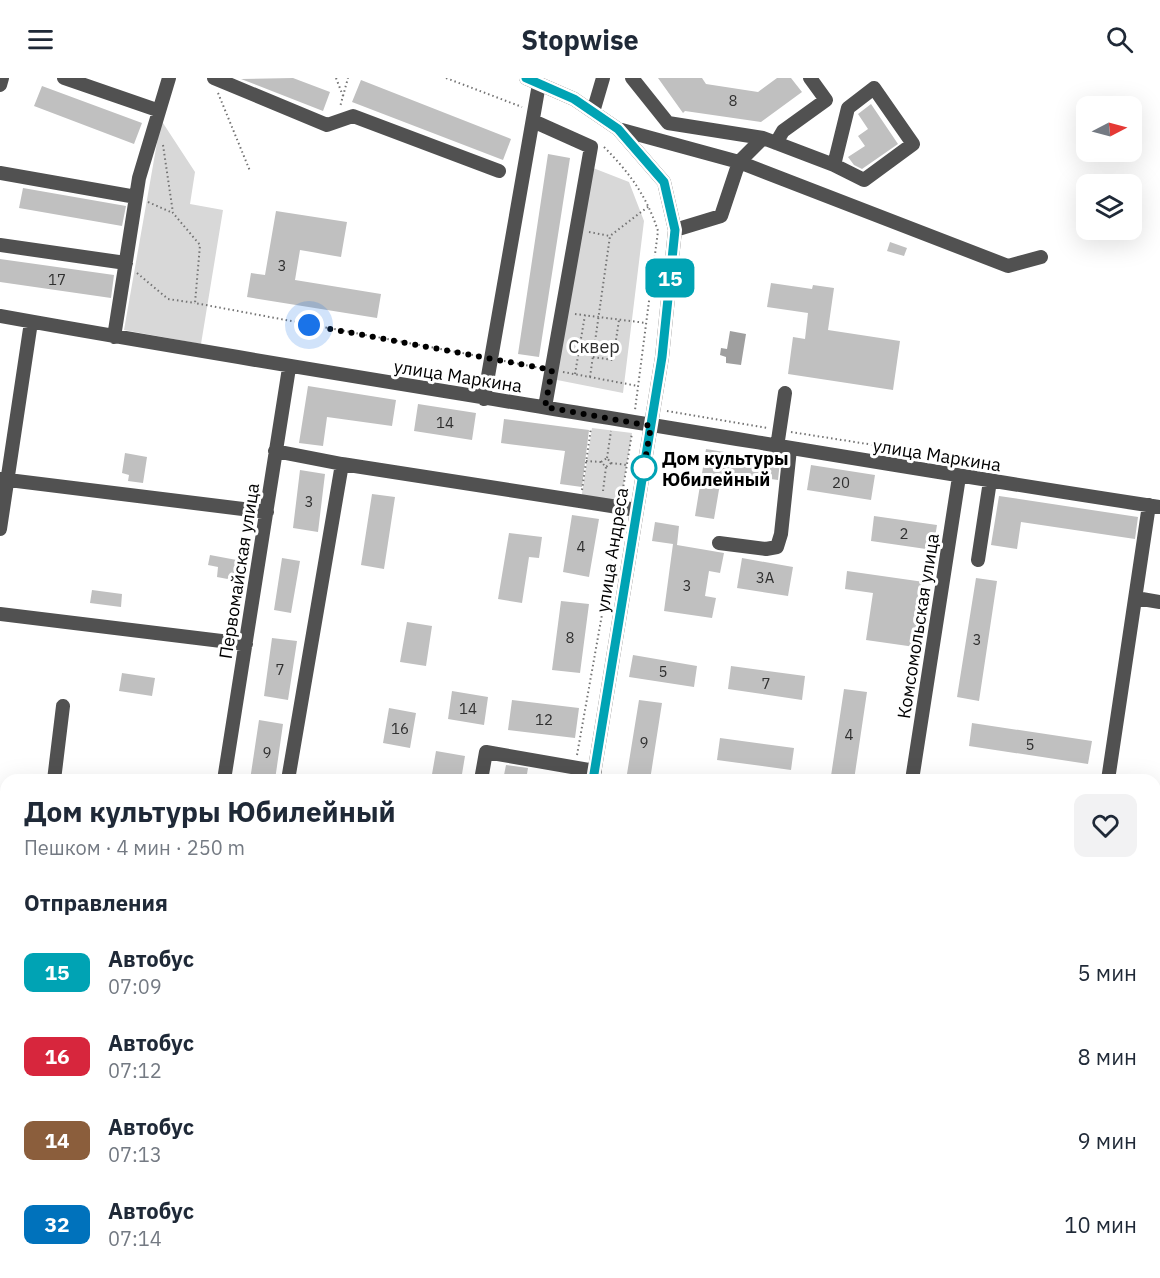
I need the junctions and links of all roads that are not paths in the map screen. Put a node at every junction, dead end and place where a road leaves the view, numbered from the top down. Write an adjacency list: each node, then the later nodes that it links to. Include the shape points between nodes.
1 (3, 78): 9 (street)
2 (64, 78): 10 (street)
3 (169, 78): 10 (street)
4 (603, 78): 11 (street)
5 (632, 78): 14 (street, via 668,123)
6 (810, 78): 14 (street, via 826,100)
7 (532, 81): 11 (street); 12 (street)
8 (215, 84): 17 (street, via 327,124 354,116)
9 (0, 85)
10 (157, 110): 19 (street)
11 (593, 112): 13 (street)
12 (533, 116): 29 (street); 30 (street, via 591,147)
13 (618, 129): 15 (street); 20 (street, улица Андреса, via 664,182)
14 (769, 141): 15 (street); 16 (street)
15 (739, 162): 20 (street, via 721,216); 22 (street, via 1008,266)
16 (834, 165): 16 (street, via 848,108 874,88 913,144 864,180)
17 (499, 171)
18 (0, 173): 19 (street)
19 (136, 197): 23 (street)
20 (675, 230): 31 (street, улица Андреса)
21 (0, 245): 23 (street)
22 (1041, 257)
23 (126, 263): 26 (street)
24 (0, 316): 25 (street, улица Маркина)
25 (31, 322): 26 (street, улица Маркина); 36 (street)
26 (114, 337): 27 (street, улица Маркина)
27 (289, 368): 29 (street, улица Маркина); 33 (street, Первомайская улица)
28 (786, 393): 32 (street)
29 (484, 399): 30 (street, улица Маркина)
30 (545, 407): 31 (street, улица Маркина)
31 (651, 426): 32 (street, улица Маркина); 39 (street, улица Андреса)
32 (784, 448): 35 (street, улица Маркина); 42 (street, via 781,534 777,547)
33 (275, 451): 34 (street); 40 (street, Первомайская улица)
34 (342, 464): 39 (street); 51 (street)
35 (959, 477): 37 (street, улица Маркина); 55 (street, Комсомольская улица)
36 (4, 480): 40 (street); 41 (street)
37 (990, 481): 38 (street, улица Маркина); 43 (street)
38 (1154, 506): 44 (street)
39 (637, 510): 54 (street, улица Андреса)
40 (267, 512): 47 (street, Первомайская улица)
41 (0, 529)
42 (719, 543)
43 (978, 560)
44 (1136, 598): 45 (street); 56 (street)
45 (1160, 602)
46 (0, 614): 47 (street)
47 (246, 644): 50 (street, Первомайская улица)
48 (63, 706): 49 (street)
49 (55, 774)
50 (225, 774)
51 (289, 774)
52 (482, 774): 53 (street, via 486,752 575,766)
53 (592, 774)
54 (594, 774)
55 (913, 774)
56 (1109, 774)

